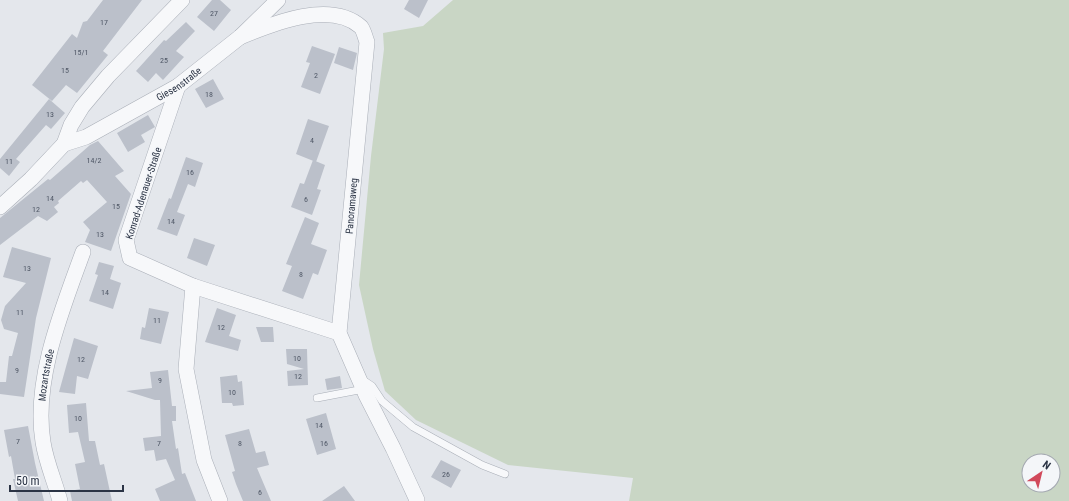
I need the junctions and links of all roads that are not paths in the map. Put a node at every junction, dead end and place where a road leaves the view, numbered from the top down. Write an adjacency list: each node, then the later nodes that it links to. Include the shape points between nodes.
1 (182, 0): 5 (street, Giesenstraße, via 108,76 82,107 71,125)
2 (278, 0): 3 (street, Giesenstraße)
3 (240, 37): 4 (street, Giesenstraße); 9 (street, Panoramaweg, via 291,15 322,9 343,13 362,28 367,42)
4 (178, 86): 5 (street, Giesenstraße, via 86,137); 8 (street, Konrad-Adenauer-Straße, via 126,240 130,258)
5 (64, 144): 6 (street, Giesenstraße, via 31,179)
6 (0, 206)
7 (83, 252): 13 (street, Mozartstraße, via 47,365 42,401 43,442)
8 (193, 286): 9 (street, Konrad-Adenauer-Straße); 14 (street, via 186,369 204,460)
9 (339, 333): 10 (street)
10 (362, 383): 11 (lane); 12 (lane, via 372,386 382,401 413,427 482,465); 15 (street)
11 (317, 398)
12 (505, 474)
13 (60, 501)
14 (220, 501)
15 (417, 501)

